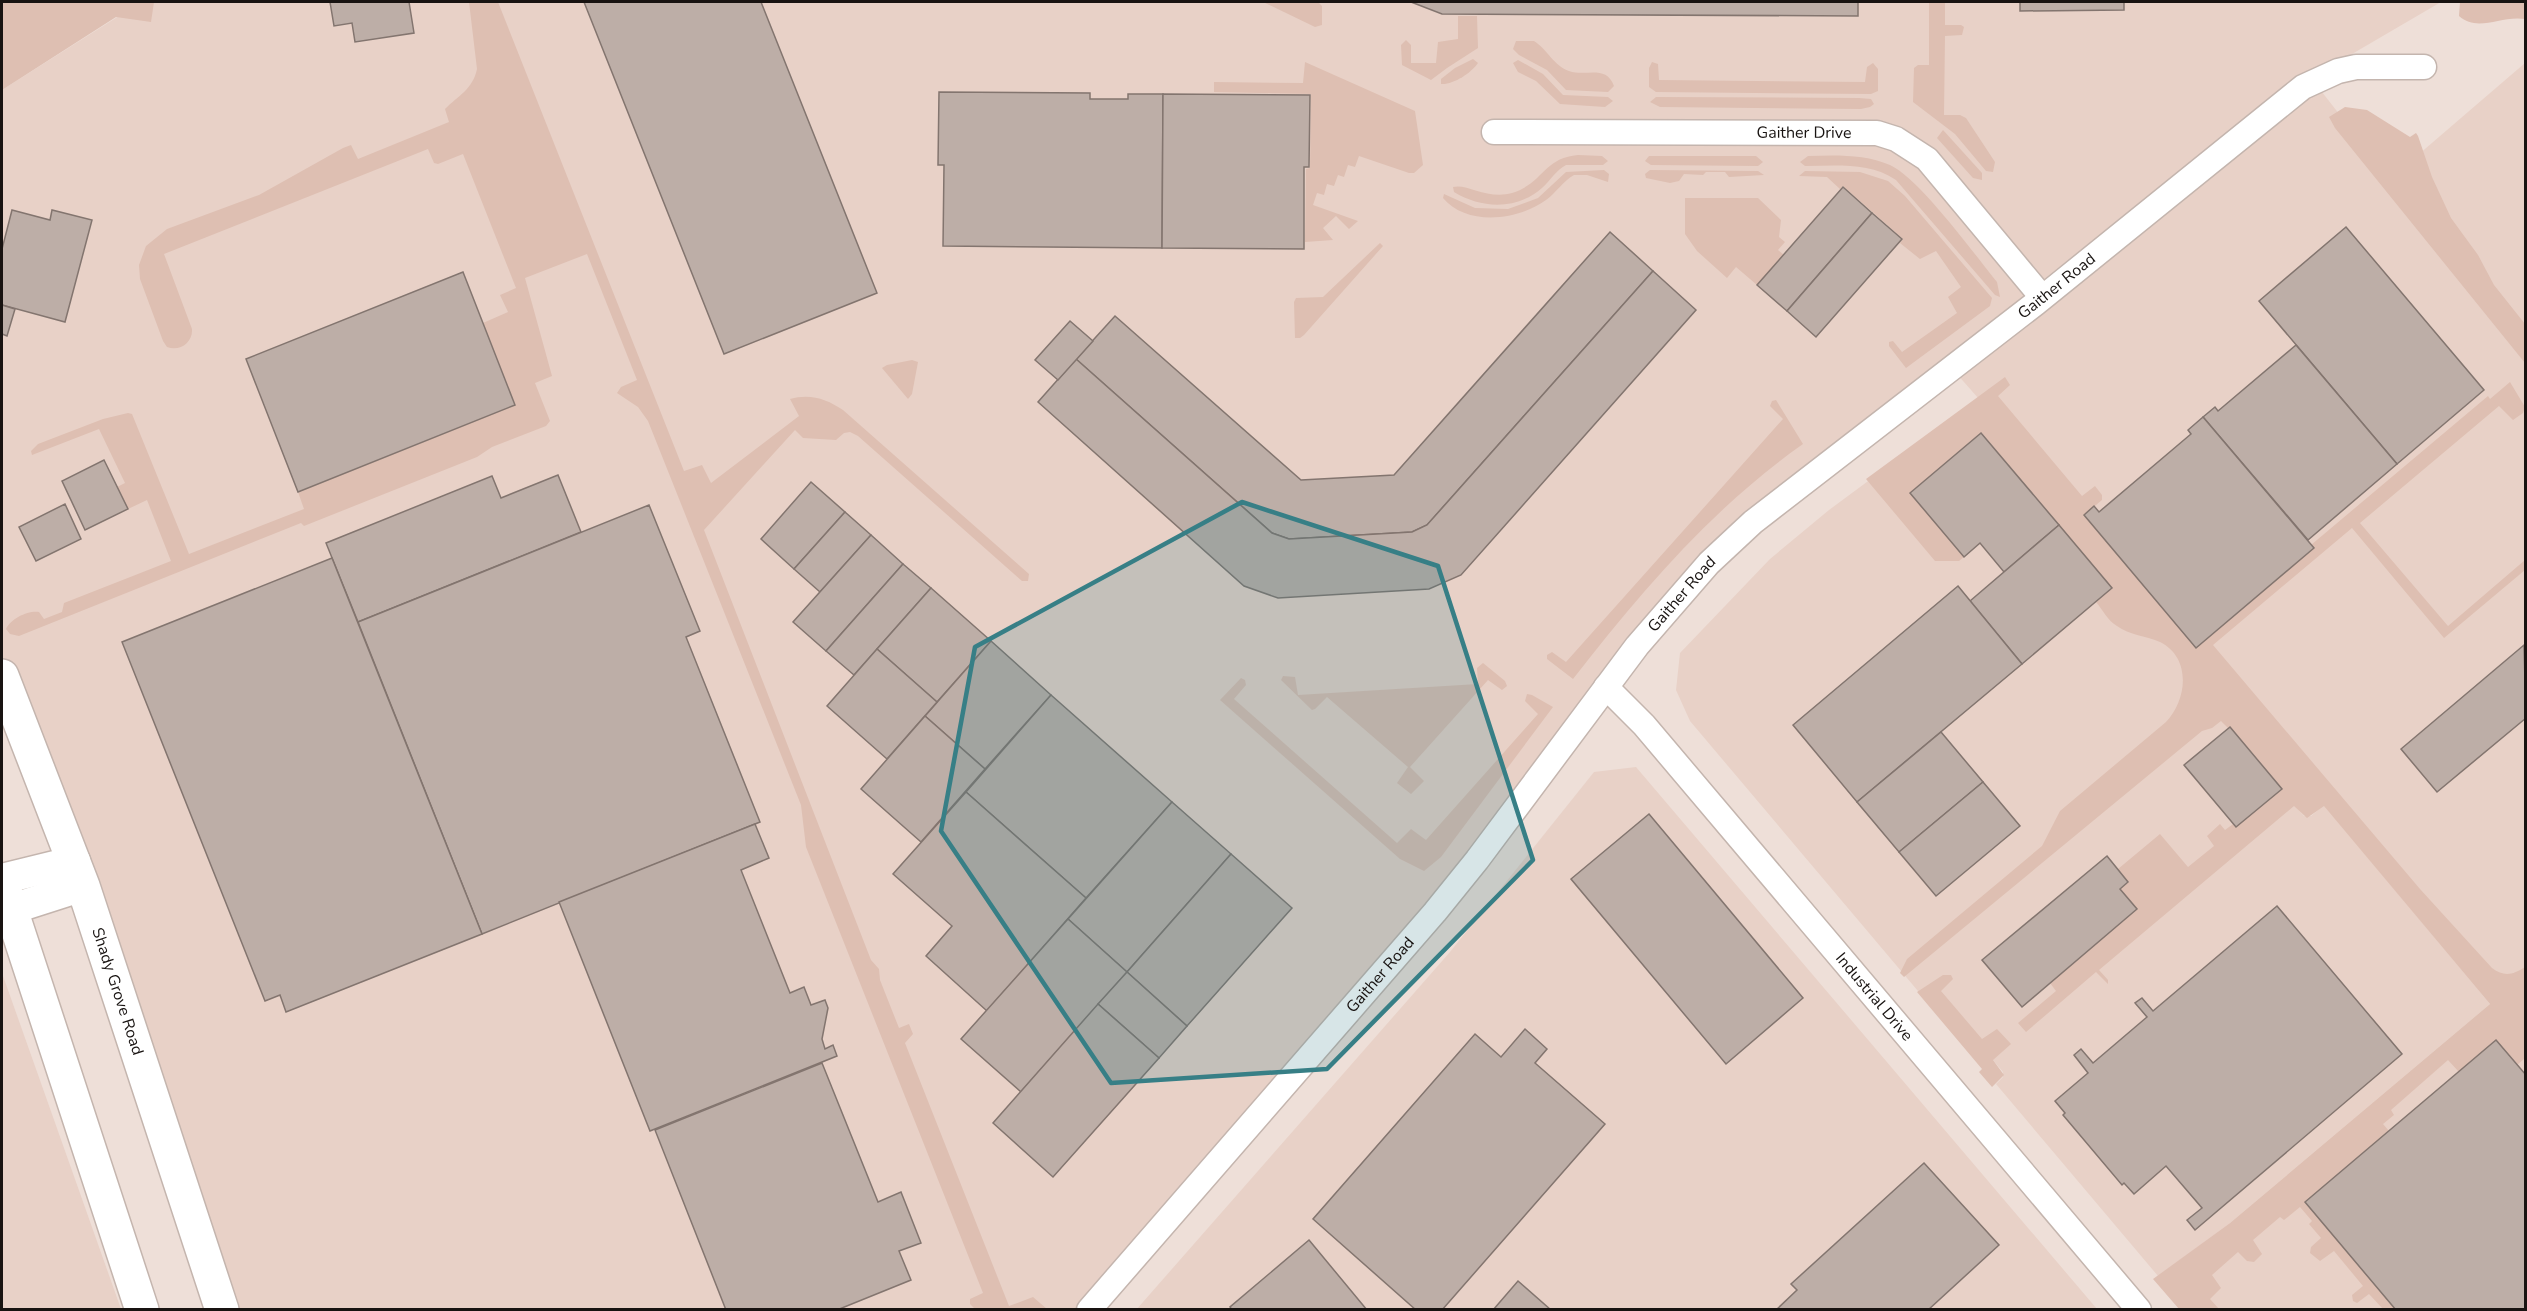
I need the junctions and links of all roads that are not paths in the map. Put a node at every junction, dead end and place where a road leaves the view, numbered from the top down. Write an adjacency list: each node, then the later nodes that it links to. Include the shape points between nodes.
1 (2424, 67): 3 (street, Gaither Road, via 2356,67 2303,87)
2 (1494, 132): 3 (street, Gaither Drive, via 1877,133 1913,148 1927,159)
3 (2042, 297): 5 (street, Gaither Road, via 1752,522 1669,607)
4 (2, 676): 6 (main road, Shady Grove Road)
5 (1606, 687): 11 (street, Gaither Road, via 1435,912); 12 (street, Industrial Drive, via 1644,725)
6 (79, 873): 7 (street); 10 (main road, Shady Grove Road)
7 (4, 896): 9 (main road)
8 (186, 1133): 10 (main road, via 223,1267)
9 (142, 1310)
10 (222, 1310)
11 (1089, 1310)
12 (2139, 1310)

